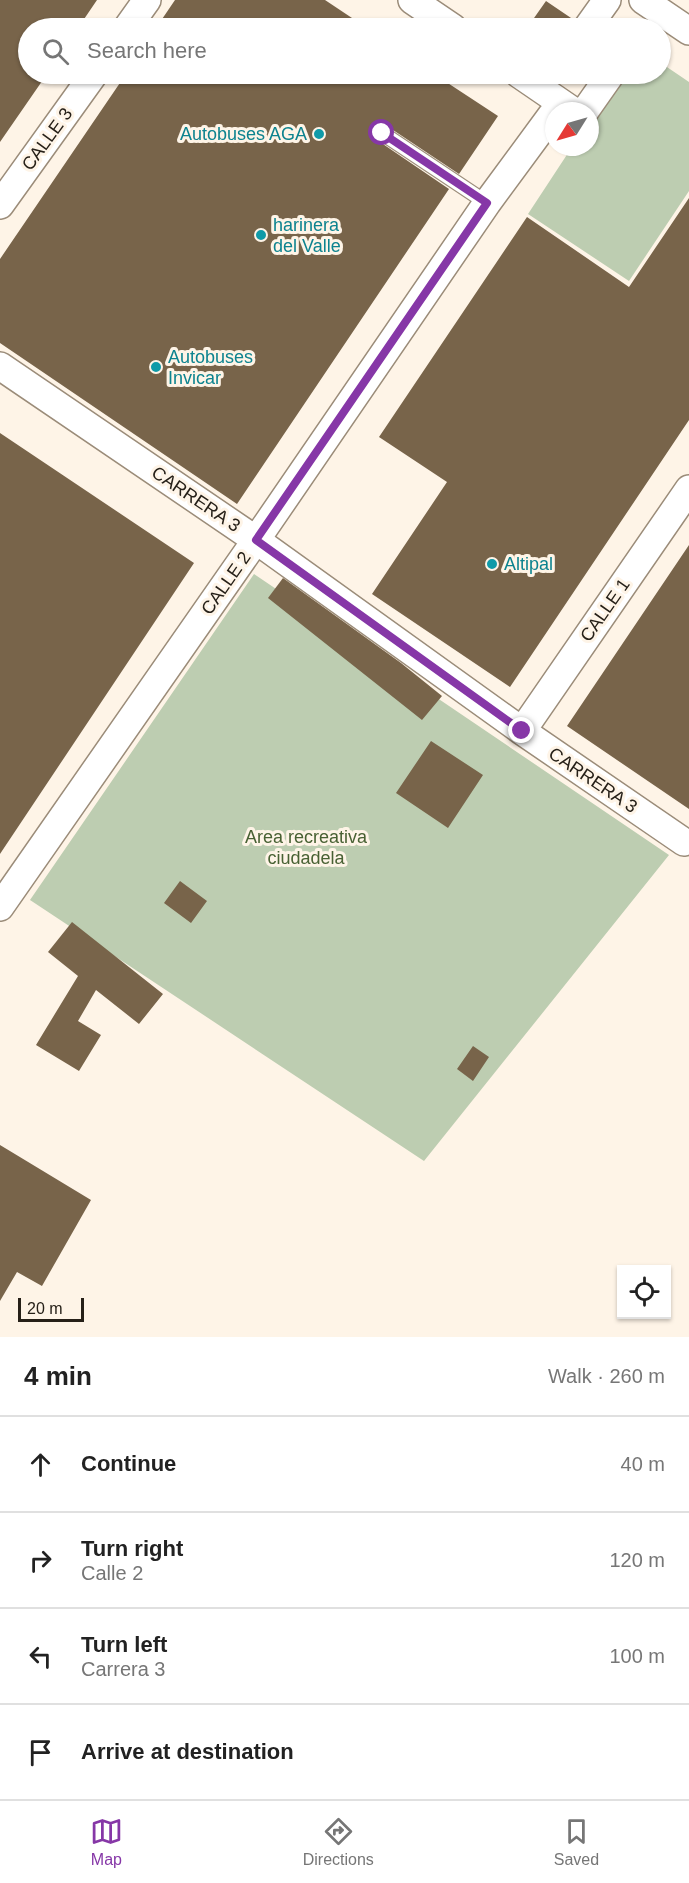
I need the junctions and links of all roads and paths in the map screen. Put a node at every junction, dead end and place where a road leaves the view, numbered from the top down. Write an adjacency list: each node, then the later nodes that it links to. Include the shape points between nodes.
1 (147, 0): 5 (street)
2 (412, 0): 6 (street)
3 (608, 0): 7 (street)
4 (651, 9): 8 (street)
5 (134, 18)
6 (438, 18)
7 (594, 18)
8 (667, 18)
9 (671, 21): 10 (street)
10 (689, 31)
11 (87, 84): 17 (street, CALLE 3)
12 (534, 84): 14 (street)
13 (592, 84): 14 (street, CALLE 2)
14 (560, 101): 16 (street, CALLE 2)
15 (382, 133): 16 (lane)
16 (487, 203): 20 (street, CALLE 2)
17 (0, 205)
18 (0, 366): 20 (street, CARRERA 3)
19 (689, 489): 21 (street, CALLE 1)
20 (256, 540): 21 (street, CARRERA 3); 23 (street, CALLE 2)
21 (522, 731): 22 (street, CARRERA 3)
22 (684, 842)
23 (0, 907)

